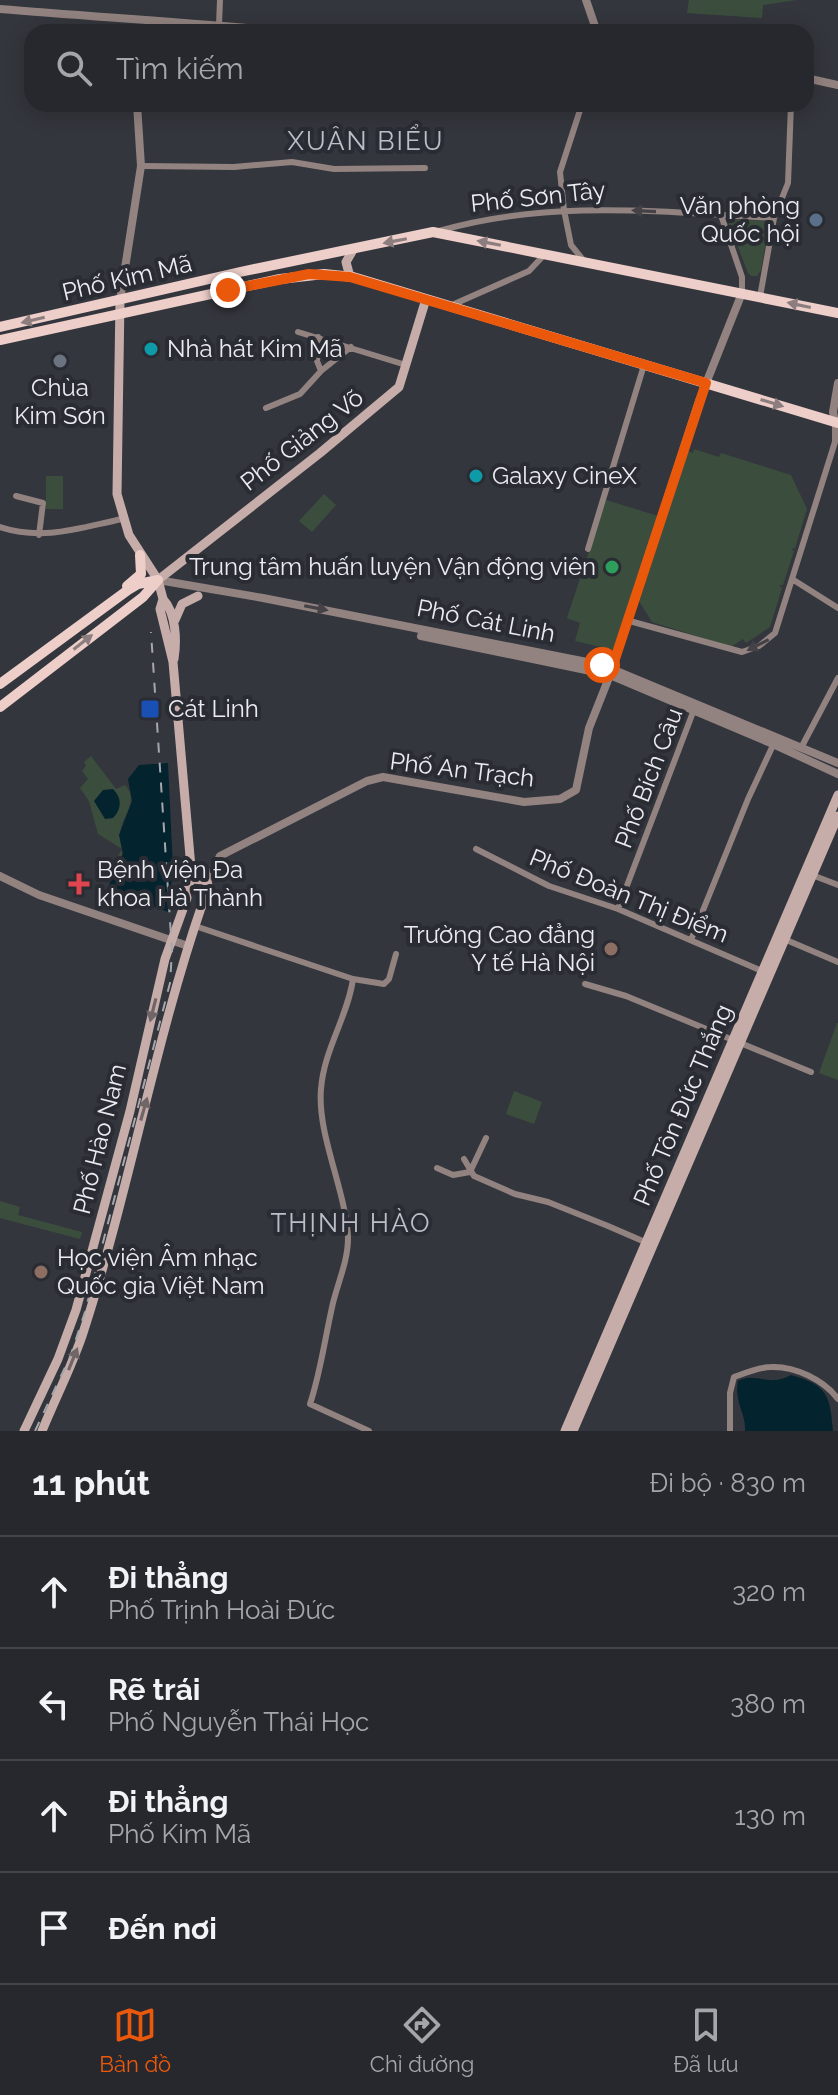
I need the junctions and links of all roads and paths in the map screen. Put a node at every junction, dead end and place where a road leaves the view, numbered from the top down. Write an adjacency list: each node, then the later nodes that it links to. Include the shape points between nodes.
1 (220, 0): 7 (street)
2 (586, 0): 8 (street)
3 (0, 9): 4 (street)
4 (138, 21): 5 (street); 6 (street)
5 (138, 24)
6 (199, 24)
7 (219, 24)
8 (594, 24)
9 (814, 80): 10 (street)
10 (838, 85)
11 (138, 112): 14 (street)
12 (579, 112): 16 (street, via 561,166)
13 (791, 112): 18 (street, via 789,176)
14 (141, 166): 15 (street, via 292,162 334,169); 28 (street)
15 (425, 168)
16 (564, 210): 17 (street, Phố Sơn Tây, one-way to 16); 19 (street, Phố Sơn Tây); 20 (street)
17 (721, 215): 18 (street, Phố Sơn Tây); 29 (street, via 742,277)
18 (774, 218): 31 (street)
19 (433, 232): 21 (main road, Phố Sơn Tây, one-way to 21); 22 (main road, one-way to 19)
20 (571, 245): 23 (street); 25 (street)
21 (354, 250): 24 (main road, Phố Kim Mã); 27 (main road, via 346,262)
22 (545, 254): 23 (main road); 34 (street, via 529,271)
23 (559, 256): 25 (main road)
24 (307, 258): 26 (main road); 30 (main road, Phố Kim Mã)
25 (584, 261): 29 (main road)
26 (309, 274): 27 (main road, Phố Kim Mã); 35 (main road, Phố Kim Mã)
27 (350, 277): 32 (main road, Phố Kim Mã)
28 (124, 280): 30 (street); 33 (street)
29 (742, 293): 31 (main road); 45 (street, Phố An Trạch)
30 (149, 295): 33 (main road, Phố Kim Mã)
31 (760, 297): 36 (main road, one-way to 31)
32 (426, 299): 34 (main road, Phố Kim Mã); 43 (main road, Phố Giảng Võ)
33 (120, 300): 35 (main road); 37 (main road, Phố Kim Mã, one-way to 37)
34 (448, 306): 42 (main road, Phố Kim Mã)
35 (118, 313): 40 (main road, Phố Kim Mã); 50 (main road, via 116,486)
36 (838, 313)
37 (0, 327)
38 (298, 332): 39 (street)
39 (318, 337): 41 (street); 44 (street)
40 (0, 340)
41 (351, 347): 43 (street); 44 (street)
42 (644, 364): 45 (main road, Phố Kim Mã); 53 (street)
43 (407, 365): 56 (main road, Phố Giảng Võ, via 399,387)
44 (321, 371): 47 (street, via 300,394)
45 (706, 383): 48 (main road, Phố Kim Mã, one-way to 48); 62 (street, Phố An Trạch)
46 (838, 383): 48 (street, via 833,412)
47 (266, 408)
48 (837, 424): 55 (street)
49 (16, 496): 52 (street, via 43,503)
50 (122, 519): 52 (street); 54 (main road)
51 (0, 527): 52 (street)
52 (39, 535)
53 (588, 549)
54 (140, 555): 56 (main road); 57 (main road, via 141,574)
55 (792, 579): 61 (street); 62 (street, one-way to 62, via 775,633 752,650 742,652)
56 (158, 580): 57 (main road, Phố Giảng Võ); 59 (main road, Phố Giảng Võ); 60 (main road, Phố Hào Nam); 65 (street, Phố Cát Linh, one-way to 65)
57 (120, 595): 66 (main road, Phố Giảng Võ)
58 (198, 596): 63 (main road, via 182,604)
59 (143, 597): 60 (main road); 69 (main road, Phố Giảng Võ, one-way to 59)
60 (162, 597): 63 (main road, Phố Hào Nam, via 171,607); 64 (main road, Phố Hào Nam)
61 (838, 608)
62 (626, 620): 65 (street, Phố An Trạch)
63 (174, 624): 64 (main road, Phố Hào Nam)
64 (173, 662): 81 (main road, Phố Hào Nam)
65 (611, 672): 71 (street, Phố Cát Linh); 82 (street, Phố An Trạch, via 589,728 576,790 560,799 524,802 383,777 220,856)
66 (13, 675): 68 (main road, Phố Giảng Võ); 69 (main road)
67 (838, 678): 73 (street)
68 (0, 684)
69 (23, 688): 70 (main road, Phố Giảng Võ)
70 (0, 707)
71 (695, 707): 72 (street, Phố Cát Linh); 87 (street, Phố Bích Câu)
72 (775, 741): 73 (street, Phố Cát Linh); 75 (street, Phố Cát Linh); 91 (street)
73 (801, 748): 74 (street, Phố Cát Linh)
74 (838, 763)
75 (838, 774)
76 (838, 795): 84 (main road, Phố Tôn Đức Thắng)
77 (838, 816): 79 (main road, Phố Tôn Đức Thắng)
78 (476, 849): 87 (street, Phố Đoàn Thị Điểm, via 549,886)
79 (812, 875): 83 (street); 84 (main road, Phố Tôn Đức Thắng)
80 (0, 876): 92 (street)
81 (192, 879): 82 (main road); 85 (main road, Phố Hào Nam, via 185,889)
82 (207, 883): 86 (main road, Phố Hào Nam, via 209,894)
83 (838, 885)
84 (798, 897): 90 (main road, Phố Tôn Đức Thắng); 96 (main road, Phố Tôn Đức Thắng)
85 (187, 898): 86 (main road); 88 (main road, Phố Hào Nam)
86 (203, 902): 89 (main road, Phố Hào Nam)
87 (618, 909): 91 (street, Phố Đoàn Thị Điểm)
88 (180, 921): 89 (main road); 92 (main road, Phố Hào Nam)
89 (195, 926): 93 (main road, Phố Hào Nam); 97 (street)
90 (784, 939): 95 (street); 96 (main road, Phố Tôn Đức Thắng)
91 (691, 940): 96 (street, Phố Đoàn Thị Điểm)
92 (172, 941): 93 (street); 100 (main road, Phố Hào Nam, one-way to 100)
93 (188, 946): 101 (main road, Phố Hào Nam)
94 (396, 954): 97 (street, via 384,984)
95 (838, 962)
96 (766, 972): 99 (main road, Phố Tôn Đức Thắng)
97 (353, 979): 117 (street, via 320,1090 345,1216 347,1253 310,1404)
98 (585, 984): 99 (street)
99 (736, 1043): 102 (street); 109 (main road, Phố Tôn Đức Thắng)
100 (143, 1049): 101 (main road); 105 (main road, Phố Hào Nam)
101 (159, 1054): 106 (main road, Phố Hào Nam, one-way to 101)
102 (811, 1072)
103 (486, 1138): 108 (street)
104 (464, 1159): 108 (street)
105 (115, 1164): 106 (main road); 110 (main road, Phố Hào Nam)
106 (128, 1167): 111 (main road, Phố Hào Nam)
107 (437, 1168): 108 (street, via 453,1175)
108 (470, 1172): 109 (street)
109 (649, 1244): 118 (main road, Phố Tôn Đức Thắng); 119 (main road, Phố Tôn Đức Thắng)
110 (85, 1277): 111 (main road); 112 (main road, Phố Hào Nam)
111 (98, 1280): 113 (main road, Phố Hào Nam, one-way to 111)
112 (46, 1386): 113 (main road); 115 (main road, Phố Hào Nam)
113 (60, 1392): 116 (main road, Phố Hào Nam)
114 (838, 1399): 120 (street, via 806,1374 772,1367 749,1372 734,1377)
115 (24, 1431)
116 (42, 1431)
117 (369, 1431)
118 (565, 1431)
119 (573, 1431)
120 (730, 1431)

